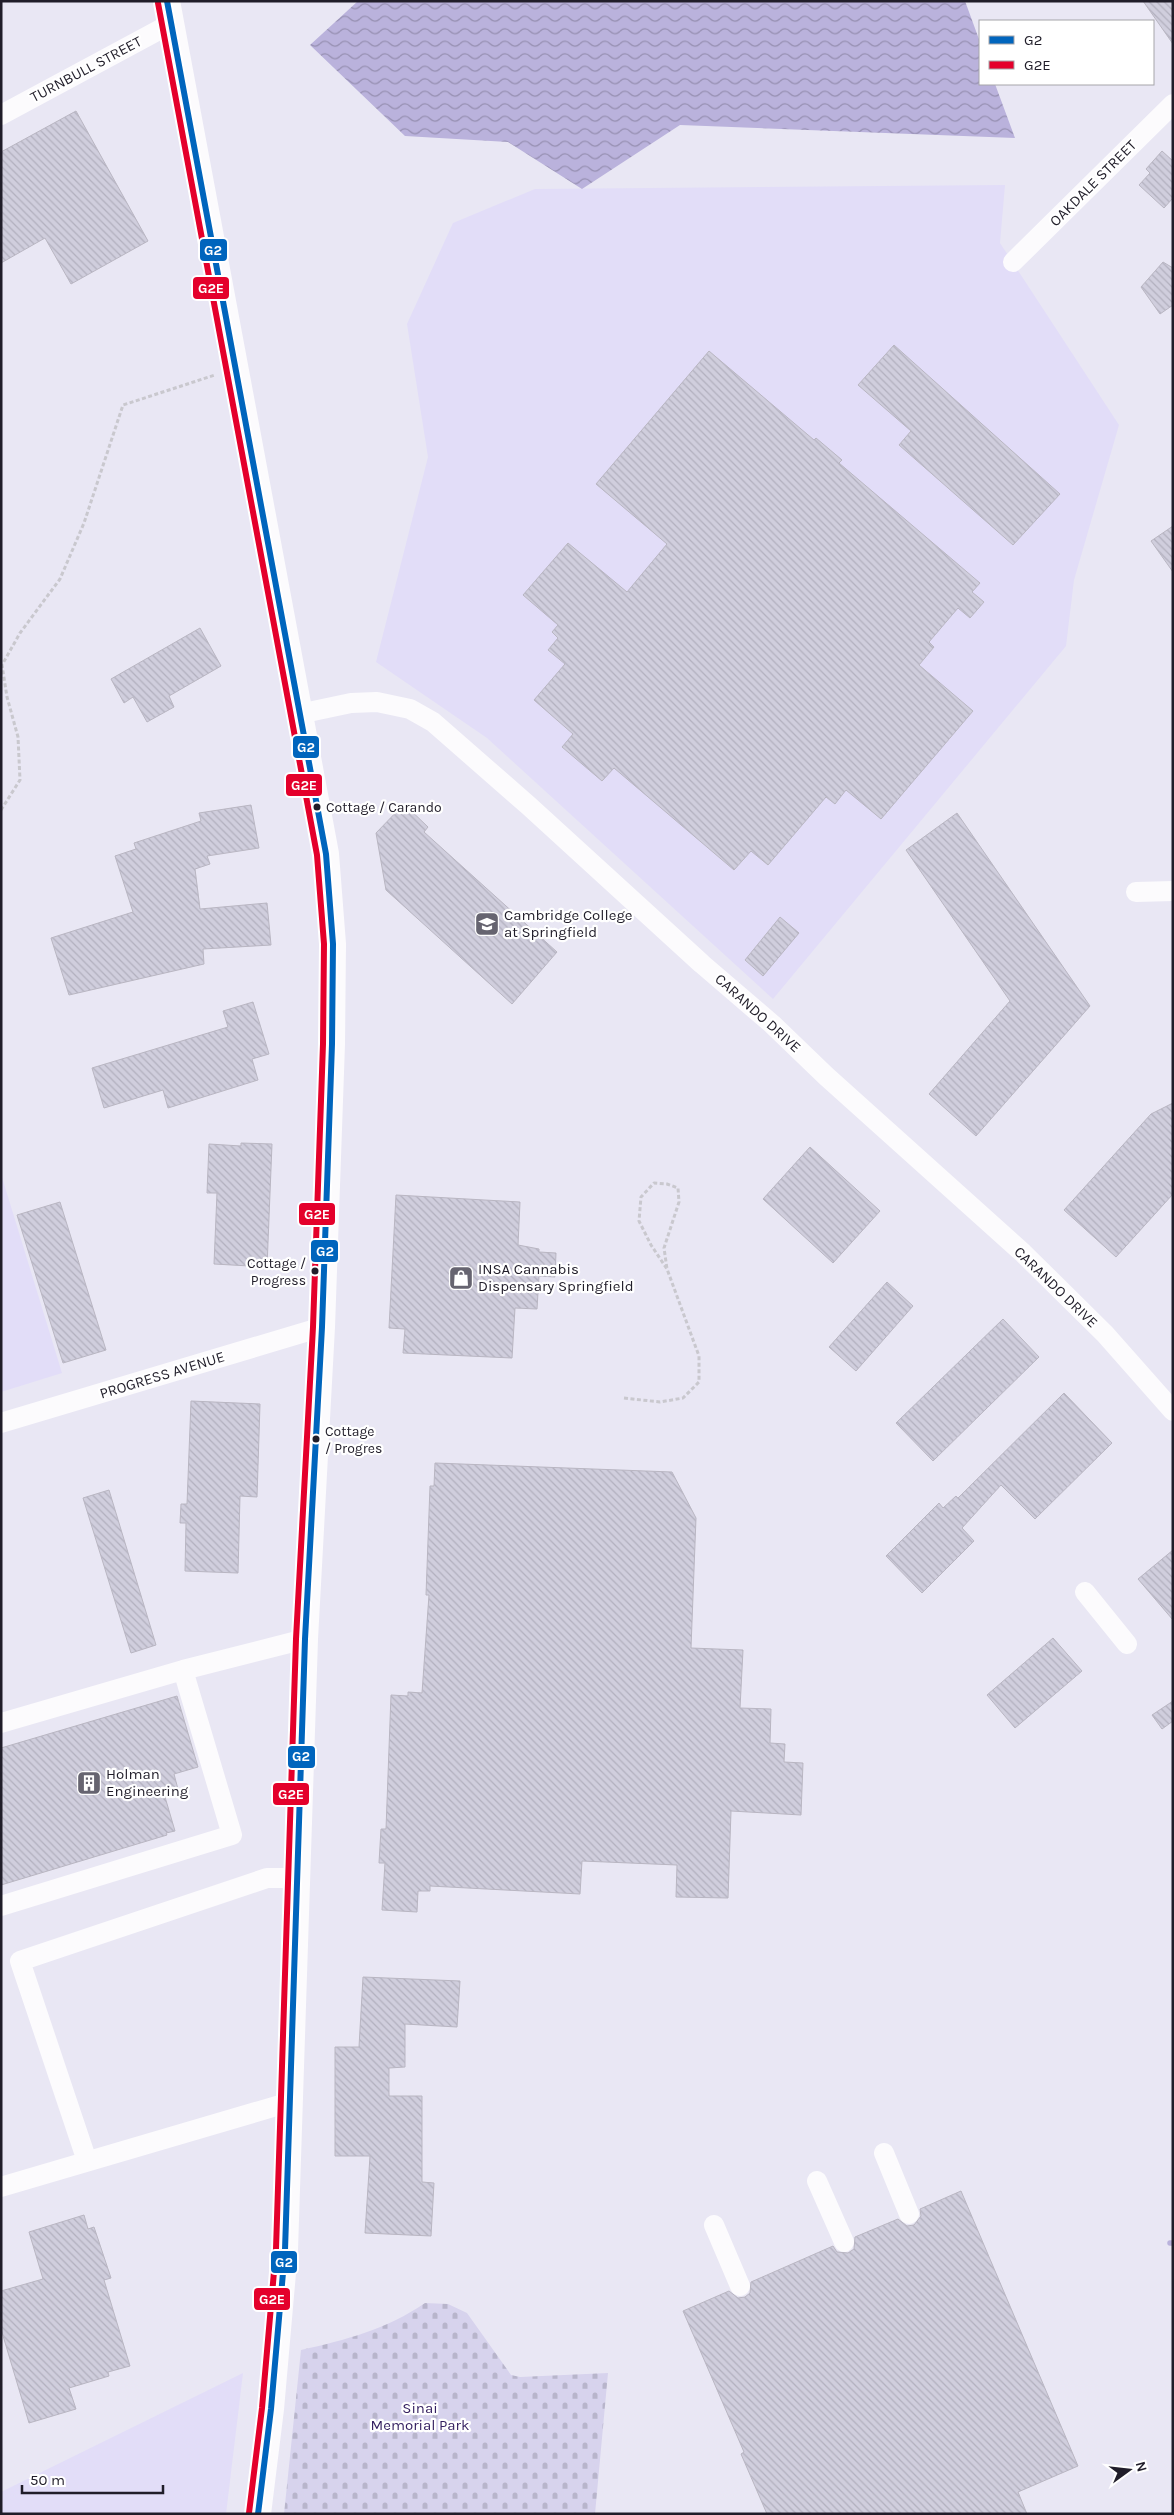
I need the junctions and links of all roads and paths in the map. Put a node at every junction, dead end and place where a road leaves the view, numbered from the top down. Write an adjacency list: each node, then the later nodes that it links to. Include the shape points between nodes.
1 (169, 12): 3 (street, TURNBULL STREET); 5 (main road)
2 (1173, 104): 4 (street, OAKDALE STREET)
3 (1, 115)
4 (1014, 262)
5 (235, 370): 6 (main road); 7 (path, via 123,405 84,523 60,579 20,633 2,665 18,737 20,780)
6 (299, 714): 11 (main road, via 326,854 333,944); 13 (street, CARANDO DRIVE, via 351,703 385,703 410,709 440,728 1023,1253 1105,1334)
7 (1, 810)
8 (1173, 891): 9 (street)
9 (1136, 892)
10 (667, 1269): 10 (path, via 650,1245 639,1221 641,1197 654,1183 678,1188 679,1202 664,1248); 12 (path, via 699,1356 699,1382 683,1398 660,1402)
11 (322, 1327): 14 (street, PROGRESS AVENUE); 16 (main road)
12 (624, 1398)
13 (1173, 1411)
14 (1, 1423)
15 (1085, 1592): 17 (street)
16 (305, 1639): 18 (street); 20 (main road)
17 (1128, 1644)
18 (183, 1670): 19 (street); 21 (street, via 232,1835)
19 (1, 1723)
20 (297, 1878): 22 (main road); 24 (street, via 267,1878 20,1961)
21 (1, 1906)
22 (290, 2102): 24 (street); 31 (main road, via 285,2250)
23 (884, 2153): 27 (street)
24 (87, 2162): 26 (street)
25 (817, 2182): 29 (street)
26 (1, 2187)
27 (909, 2214)
28 (714, 2226): 30 (street)
29 (844, 2242)
30 (740, 2286)
31 (258, 2514)

